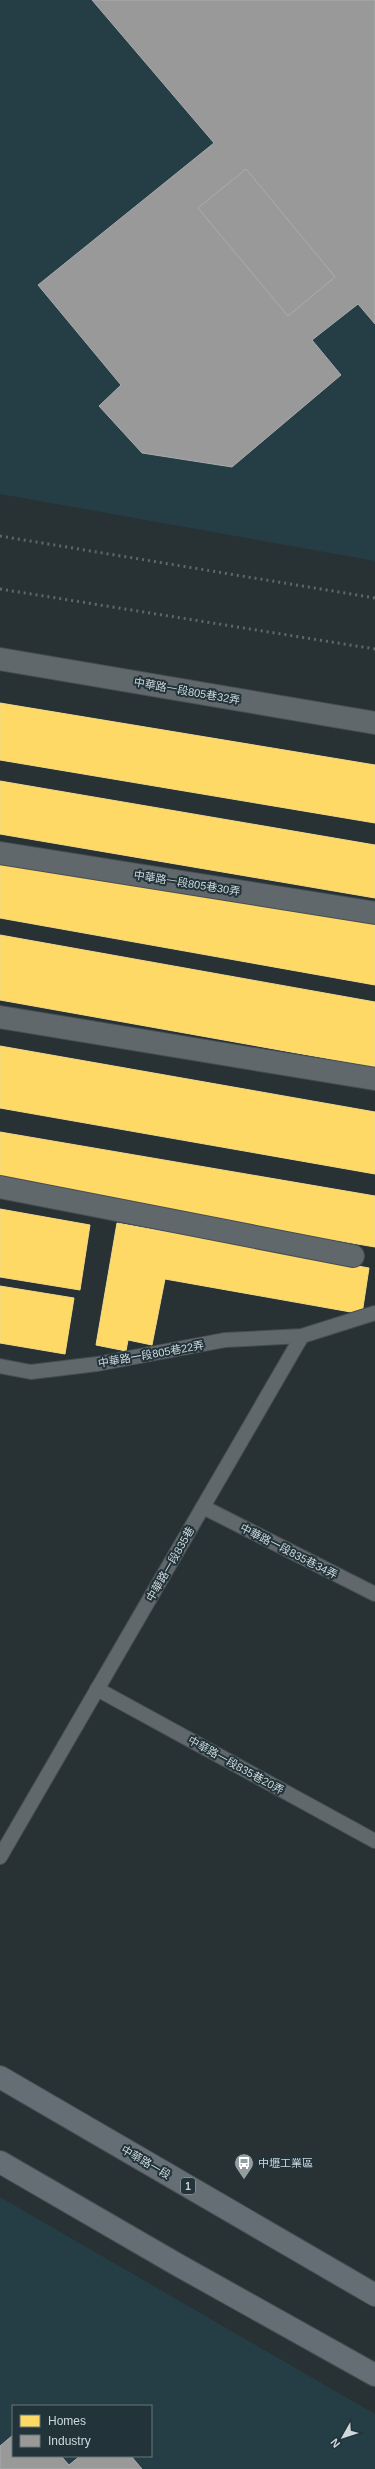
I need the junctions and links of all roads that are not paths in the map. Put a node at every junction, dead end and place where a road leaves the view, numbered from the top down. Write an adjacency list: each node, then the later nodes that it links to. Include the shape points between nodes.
1 (0, 659): 2 (street, 中華路一段805巷32弄)
2 (375, 723)
3 (0, 852): 4 (street, 中華路一段805巷30弄)
4 (375, 913)
5 (0, 1017): 6 (street)
6 (375, 1079)
7 (0, 1187): 8 (street)
8 (353, 1256)
9 (375, 1313): 10 (lane)
10 (302, 1336): 11 (lane, 中華路一段805巷22弄, via 225,1340 97,1364 31,1372); 12 (lane, 中華路一段835巷)
11 (0, 1366)
12 (203, 1507): 13 (lane, 中華路一段835巷34弄); 14 (lane, 中華路一段835巷)
13 (375, 1594)
14 (98, 1689): 15 (lane, 中華路一段835巷20弄); 16 (lane, 中華路一段835巷)
15 (375, 1841)
16 (0, 1857)
17 (0, 2077): 19 (main road, 中華路一段 / 1)
18 (0, 2162): 20 (main road, via 178,2265)
19 (375, 2295)
20 (375, 2374)

